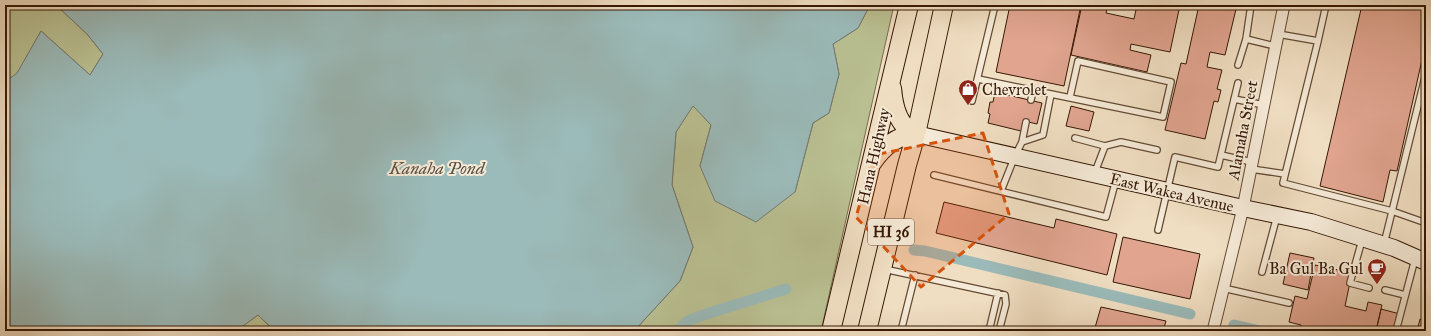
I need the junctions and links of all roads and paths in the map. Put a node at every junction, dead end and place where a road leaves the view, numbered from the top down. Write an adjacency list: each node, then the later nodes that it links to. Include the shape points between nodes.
1 (909, 5): 13 (main road, Hana Highway / HI 36)
2 (944, 5): 24 (main road, HI 36)
3 (996, 5): 14 (lane)
4 (1251, 5): 8 (lane)
5 (1284, 5): 7 (street, Alamaha Street)
6 (1326, 5): 9 (lane)
7 (1278, 34): 9 (lane); 10 (street, Alamaha Street)
8 (1246, 39): 10 (lane); 11 (lane)
9 (1318, 41): 33 (lane)
10 (1275, 46): 22 (street, Alamaha Street)
11 (1238, 65)
12 (1426, 73): 39 (lane)
13 (892, 79): 24 (main road, HI 36, via 893,98 898,116 903,124); 30 (main road, Hana Highway / HI 36)
14 (978, 79): 16 (lane); 21 (lane)
15 (1238, 83): 19 (lane)
16 (1033, 90): 17 (lane); 20 (lane)
17 (1051, 94): 18 (lane); 27 (lane, via 1043,134)
18 (1070, 97): 18 (lane, via 1162,117 1171,82 1078,61)
19 (1234, 99): 22 (lane); 29 (lane)
20 (1031, 100)
21 (972, 101)
22 (1264, 105): 31 (street, Alamaha Street)
23 (1026, 122): 27 (lane)
24 (916, 134): 27 (street, East Wakea Avenue); 30 (main road, HI 36, via 909,134 894,141 881,151); 46 (main road, HI 36)
25 (1075, 138): 26 (lane)
26 (1105, 146): 28 (lane, via 1121,142); 32 (lane)
27 (1019, 149): 32 (street, East Wakea Avenue); 37 (lane)
28 (1157, 150)
29 (1220, 155): 31 (lane); 36 (lane, via 1218,167 1176,157)
30 (871, 164): 55 (main road, Hana Highway / HI 36)
31 (1251, 166): 33 (lane); 38 (street, Alamaha Street)
32 (1094, 174): 35 (street, East Wakea Avenue)
33 (1285, 174): 39 (lane, via 1283,183)
34 (934, 175): 37 (lane)
35 (1116, 180): 36 (street, East Wakea Avenue); 37 (lane, via 1106,217)
36 (1167, 191): 38 (street, East Wakea Avenue); 42 (lane)
37 (1001, 192)
38 (1243, 208): 40 (street, East Wakea Avenue); 49 (street, Alamaha Street)
39 (1392, 211): 41 (lane); 44 (lane)
40 (1277, 215): 43 (street, East Wakea Avenue, via 1311,222); 47 (lane)
41 (1426, 223)
42 (1158, 230)
43 (1362, 238): 44 (street, East Wakea Avenue); 50 (lane, via 1350,283)
44 (1384, 245): 45 (street, East Wakea Avenue)
45 (1421, 259): 53 (lane)
46 (882, 268): 48 (lane); 56 (main road, HI 36)
47 (1262, 272)
48 (915, 275): 52 (lane); 57 (lane)
49 (1223, 288): 54 (lane); 60 (street, Alamaha Street)
50 (1369, 288)
51 (1385, 290): 53 (lane)
52 (998, 293): 58 (lane); 59 (lane, via 1004,295 1006,304)
53 (1405, 295): 61 (lane)
54 (1289, 303)
55 (831, 331)
56 (867, 331)
57 (901, 331)
58 (989, 331)
59 (999, 331)
60 (1213, 331)
61 (1396, 331)

